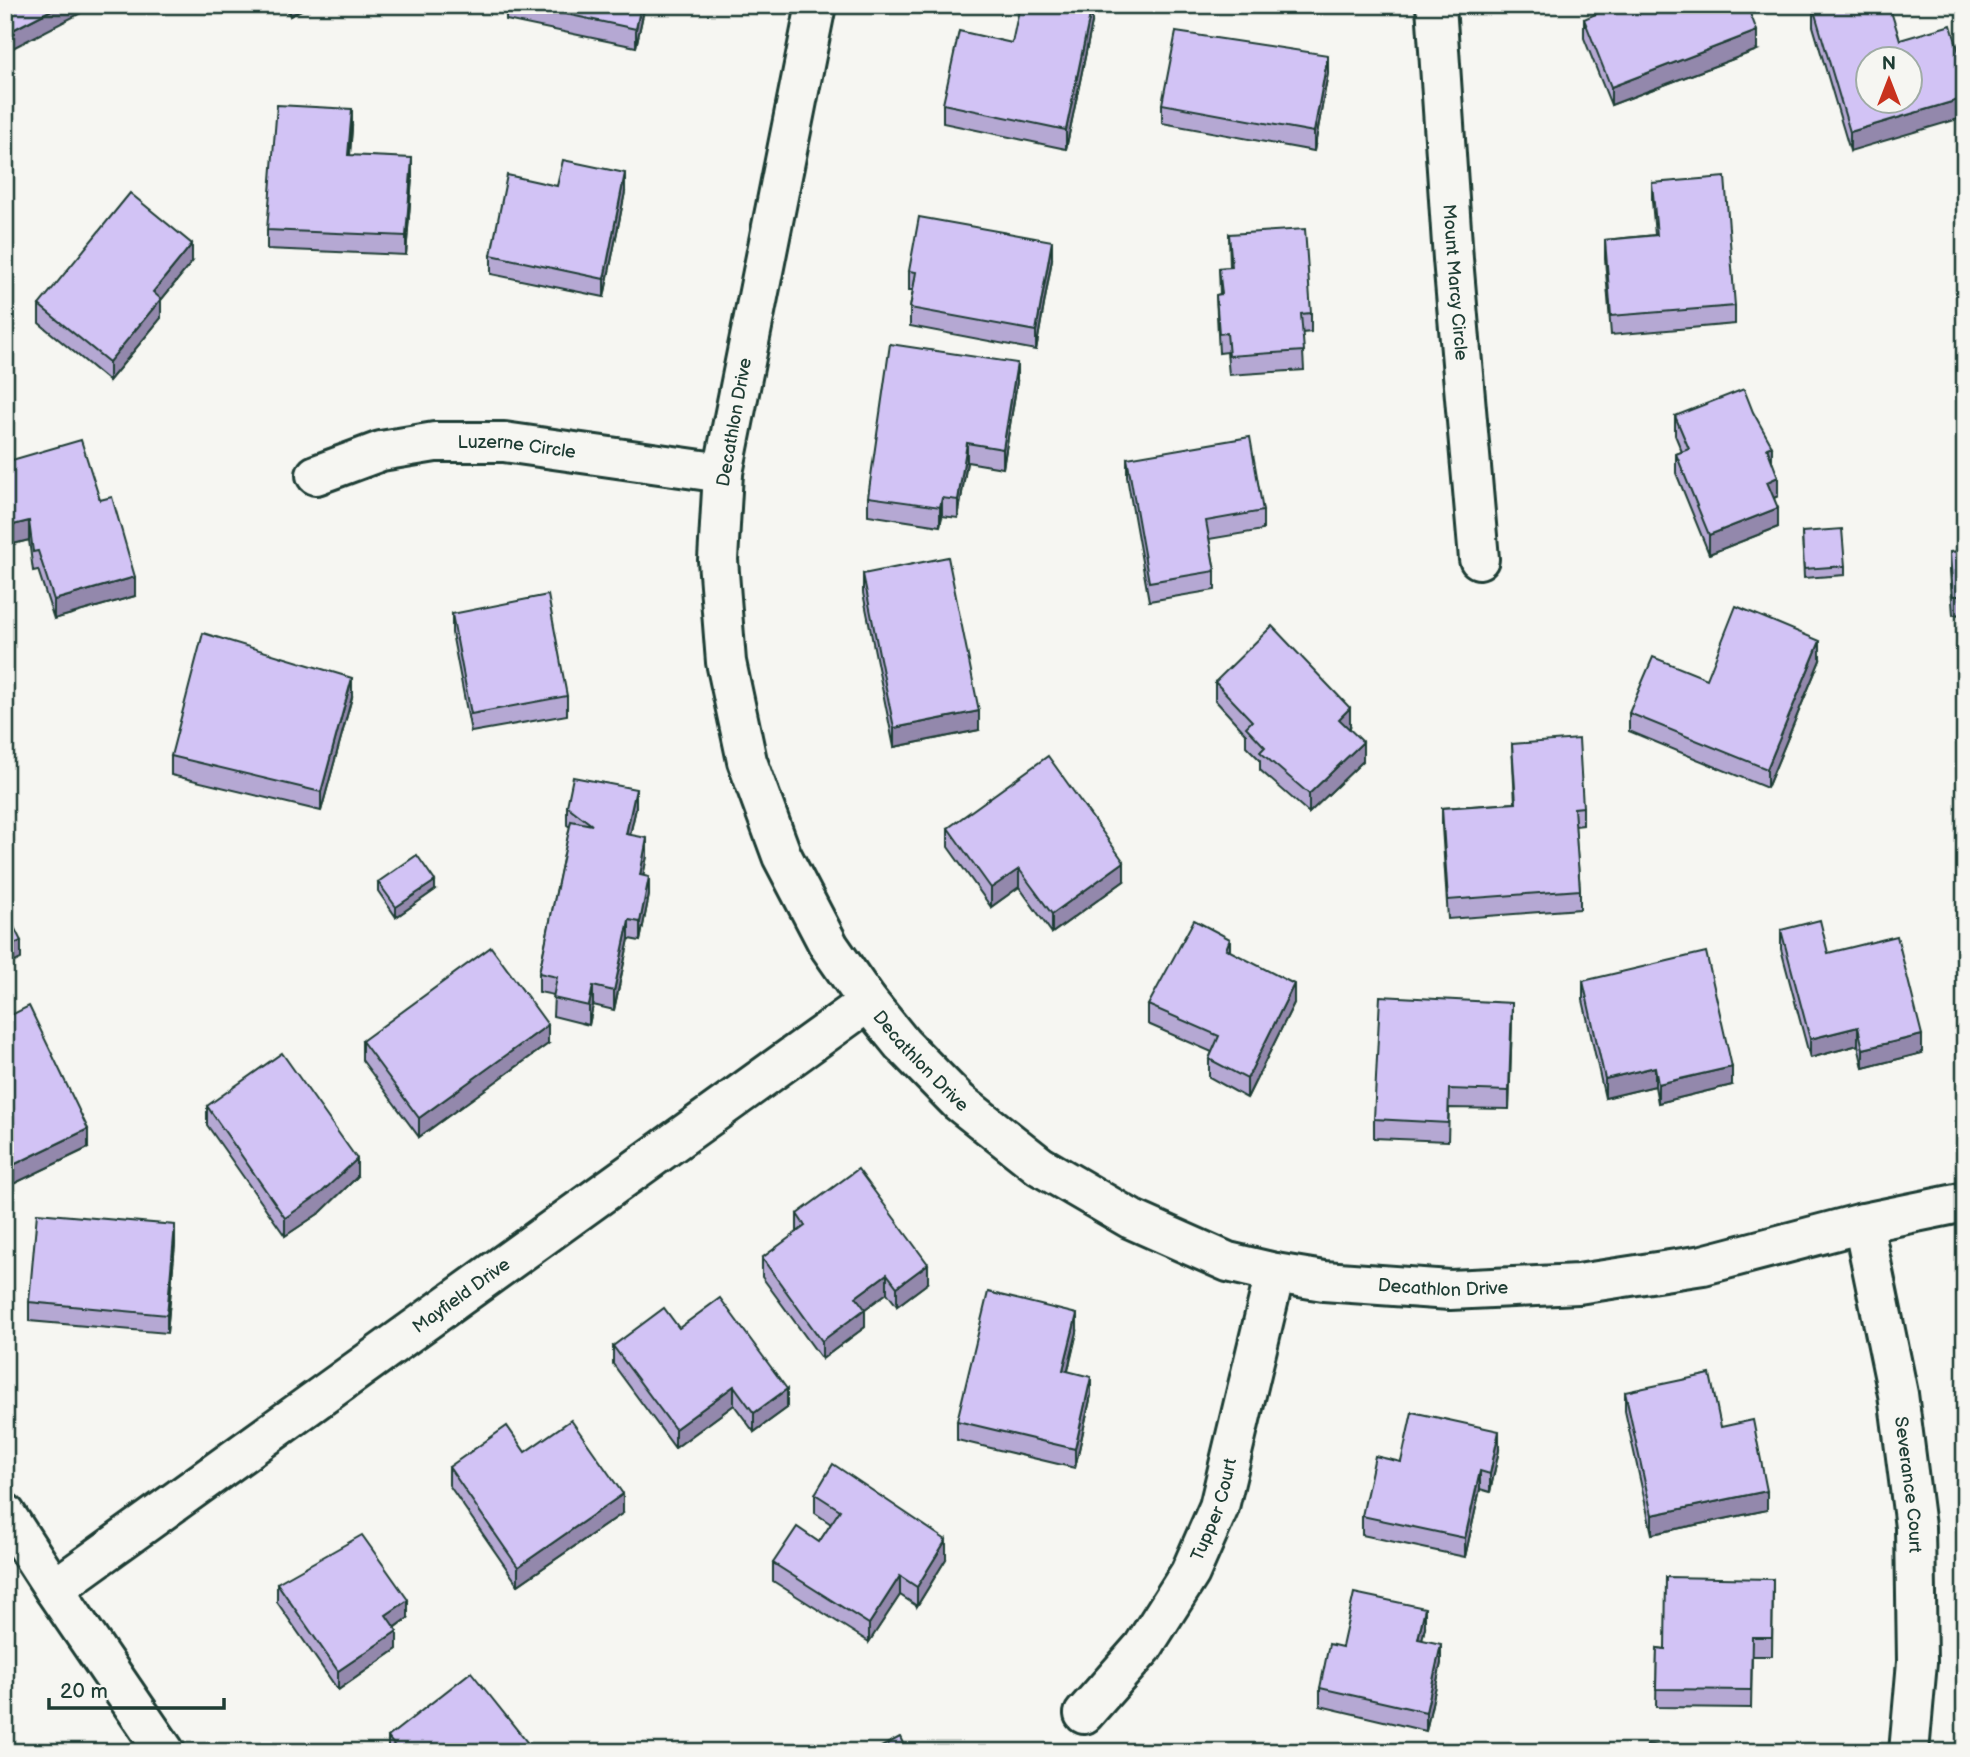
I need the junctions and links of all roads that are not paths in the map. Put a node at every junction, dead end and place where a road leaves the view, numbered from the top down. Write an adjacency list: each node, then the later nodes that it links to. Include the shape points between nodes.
1 (816, 5): 3 (street, Decathlon Drive)
2 (1436, 5): 5 (street, Mount Marcy Circle)
3 (723, 473): 4 (street, Luzerne Circle, via 504,442 435,442 381,451); 6 (street, Decathlon Drive, via 718,560 726,662 747,761 782,856 830,946)
4 (316, 475)
5 (1479, 559)
6 (869, 1002): 9 (street, Decathlon Drive, via 902,1044 959,1102 1040,1166 1131,1219 1228,1262); 11 (street, Mayfield Drive)
7 (1965, 1202): 8 (street, Decathlon Drive)
8 (1863, 1223): 9 (street, Decathlon Drive, via 1703,1265 1578,1284 1450,1290); 14 (street, Severance Court, via 1898,1394 1915,1527 1917,1662)
9 (1275, 1273): 12 (street, Tupper Court, via 1219,1507 1191,1573 1143,1647)
10 (5, 1513): 11 (street)
11 (54, 1589): 13 (street)
12 (1084, 1714)
13 (165, 1752)
14 (1909, 1752)

